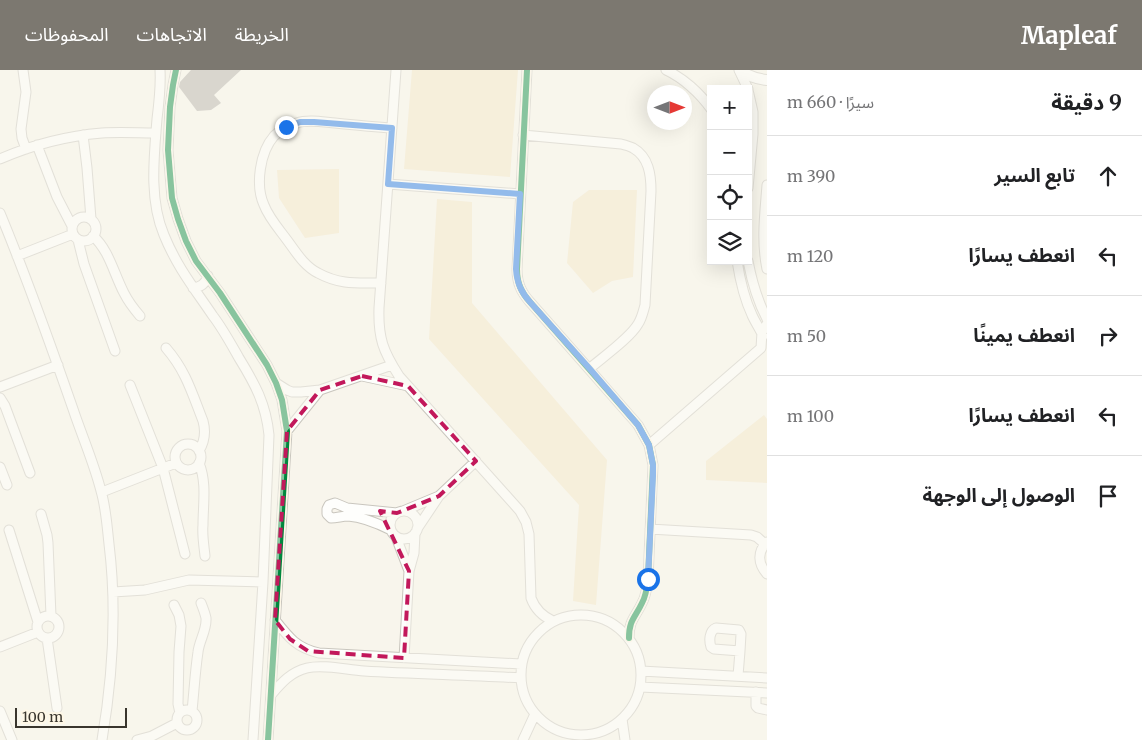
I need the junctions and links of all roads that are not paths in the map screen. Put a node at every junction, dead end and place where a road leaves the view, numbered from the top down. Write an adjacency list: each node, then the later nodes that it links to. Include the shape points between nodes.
1 (23, 70): 17 (street, via 26,92 21,129)
2 (160, 70): 13 (street)
3 (176, 70): 31 (street, via 172,85 169,142 172,198 186,241)
4 (396, 70): 12 (street)
5 (527, 70): 15 (street)
6 (666, 70): 10 (street, via 684,81)
7 (739, 70): 8 (street, via 756,79); 9 (street)
8 (767, 80)
9 (746, 85)
10 (707, 104)
11 (752, 107): 19 (street)
12 (392, 128): 20 (street); 32 (street, via 300,122 274,136 264,155 259,175 263,203 269,215 304,263 329,279 344,283)
13 (156, 133): 14 (street); 33 (street, via 155,193 163,234)
14 (83, 135): 16 (street); 24 (street)
15 (523, 135): 22 (street); 45 (street, via 621,144 633,148 649,167 651,191 643,314 632,332)
16 (38, 145): 17 (street); 25 (street)
17 (26, 149): 18 (street)
18 (0, 159)
19 (749, 175)
20 (388, 184): 22 (street); 32 (street)
21 (767, 184): 30 (street, via 764,250)
22 (520, 194): 45 (street, via 516,269 519,287)
23 (0, 213): 27 (street)
24 (92, 219): 25 (street, via 80,217 73,222); 26 (street, via 96,230)
25 (74, 233): 26 (street, via 86,240); 27 (street); 42 (street)
26 (93, 236): 35 (street, via 102,246 123,292)
27 (17, 256): 43 (street)
28 (738, 265): 39 (street, via 752,316)
29 (749, 265): 37 (street, via 759,304)
30 (767, 269)
31 (208, 276): 33 (street, via 202,285); 34 (street)
32 (381, 283): 44 (street, via 380,338)
33 (193, 288): 36 (street)
34 (229, 306): 36 (street, via 219,308); 47 (street)
35 (140, 316)
36 (214, 316): 76 (street, via 258,389 268,424)
37 (767, 319)
38 (767, 324): 39 (street)
39 (762, 332): 40 (street)
40 (765, 347): 54 (street)
41 (166, 348): 55 (street, via 184,372 203,421 205,437)
42 (115, 351)
43 (58, 365): 50 (street); 63 (street)
44 (392, 365): 46 (street); 49 (street)
45 (590, 369): 54 (street, via 638,425)
46 (362, 376): 49 (street); 51 (street)
47 (276, 383): 51 (street, via 292,392); 53 (street)
48 (130, 385): 60 (street)
49 (408, 386): 56 (street)
50 (0, 387)
51 (320, 390): 53 (street)
52 (0, 398): 61 (street)
53 (287, 431): 82 (street)
54 (649, 445): 67 (street, via 653,475)
55 (199, 451): 57 (street, via 186,444 176,453); 58 (street)
56 (476, 461): 64 (street); 80 (street, via 526,522 531,598)
57 (176, 462): 58 (street, via 190,470); 60 (street)
58 (199, 463): 73 (street, via 204,482 202,528)
59 (0, 467): 62 (street)
60 (163, 468): 63 (street); 72 (street)
61 (30, 473)
62 (8, 485)
63 (102, 492): 77 (street)
64 (439, 496): 65 (street); 69 (street)
65 (399, 512): 69 (street, via 406,511 414,516); 70 (street, via 390,520); 70 (street, via 347,512)
66 (41, 514): 81 (street, via 48,544)
67 (650, 528): 71 (street, via 751,535); 83 (street, via 647,590)
68 (9, 530): 85 (street)
69 (416, 531): 70 (street, via 408,538 400,538); 74 (street)
70 (393, 533): 74 (street)
71 (766, 543): 75 (street, via 760,559)
72 (185, 554)
73 (205, 556)
74 (409, 571): 93 (street)
75 (767, 574)
76 (263, 582): 77 (street, via 190,580 145,590); 121 (street)
77 (113, 592): 118 (street, via 112,667)
78 (201, 603): 106 (street, via 206,620 198,652)
79 (174, 604): 107 (street, via 181,626)
80 (537, 610): 84 (street); 88 (street)
81 (51, 616): 85 (street); 89 (street, via 57,622 58,631)
82 (275, 620): 93 (street, via 290,639 308,650); 102 (street)
83 (631, 620): 86 (street); 90 (street)
84 (553, 621): 86 (street, via 563,616 585,614); 88 (street)
85 (38, 622): 87 (street)
86 (615, 624): 90 (street)
87 (38, 632): 89 (street); 91 (street)
88 (538, 632): 94 (street, via 530,641)
89 (47, 638): 103 (street)
90 (629, 638): 95 (street)
91 (0, 647)
92 (740, 651): 96 (street)
93 (404, 658): 94 (street)
94 (521, 664): 97 (street)
95 (641, 671): 96 (street); 99 (street)
96 (738, 676): 98 (street)
97 (520, 678): 102 (street, via 309,667 288,677); 108 (street, via 525,697)
98 (767, 678)
99 (640, 687): 100 (street); 109 (street, via 630,710)
100 (756, 692): 101 (street); 104 (street, via 756,706)
101 (767, 693)
102 (271, 695): 122 (street)
103 (57, 708)
104 (767, 710)
105 (0, 711): 117 (street)
106 (192, 711): 107 (street); 113 (street, via 197,722)
107 (180, 713): 111 (street)
108 (536, 714): 110 (street); 114 (street)
109 (622, 719): 112 (street); 116 (street)
110 (543, 722): 112 (street, via 577,735 589,735); 114 (street)
111 (177, 723): 113 (street, via 180,728); 115 (street)
112 (611, 727): 116 (street)
113 (188, 730): 120 (street)
114 (525, 737)
115 (153, 738): 119 (street)
116 (625, 739)
117 (12, 740)
118 (102, 740)
119 (136, 740)
120 (190, 740)
121 (253, 740)
122 (268, 740)

